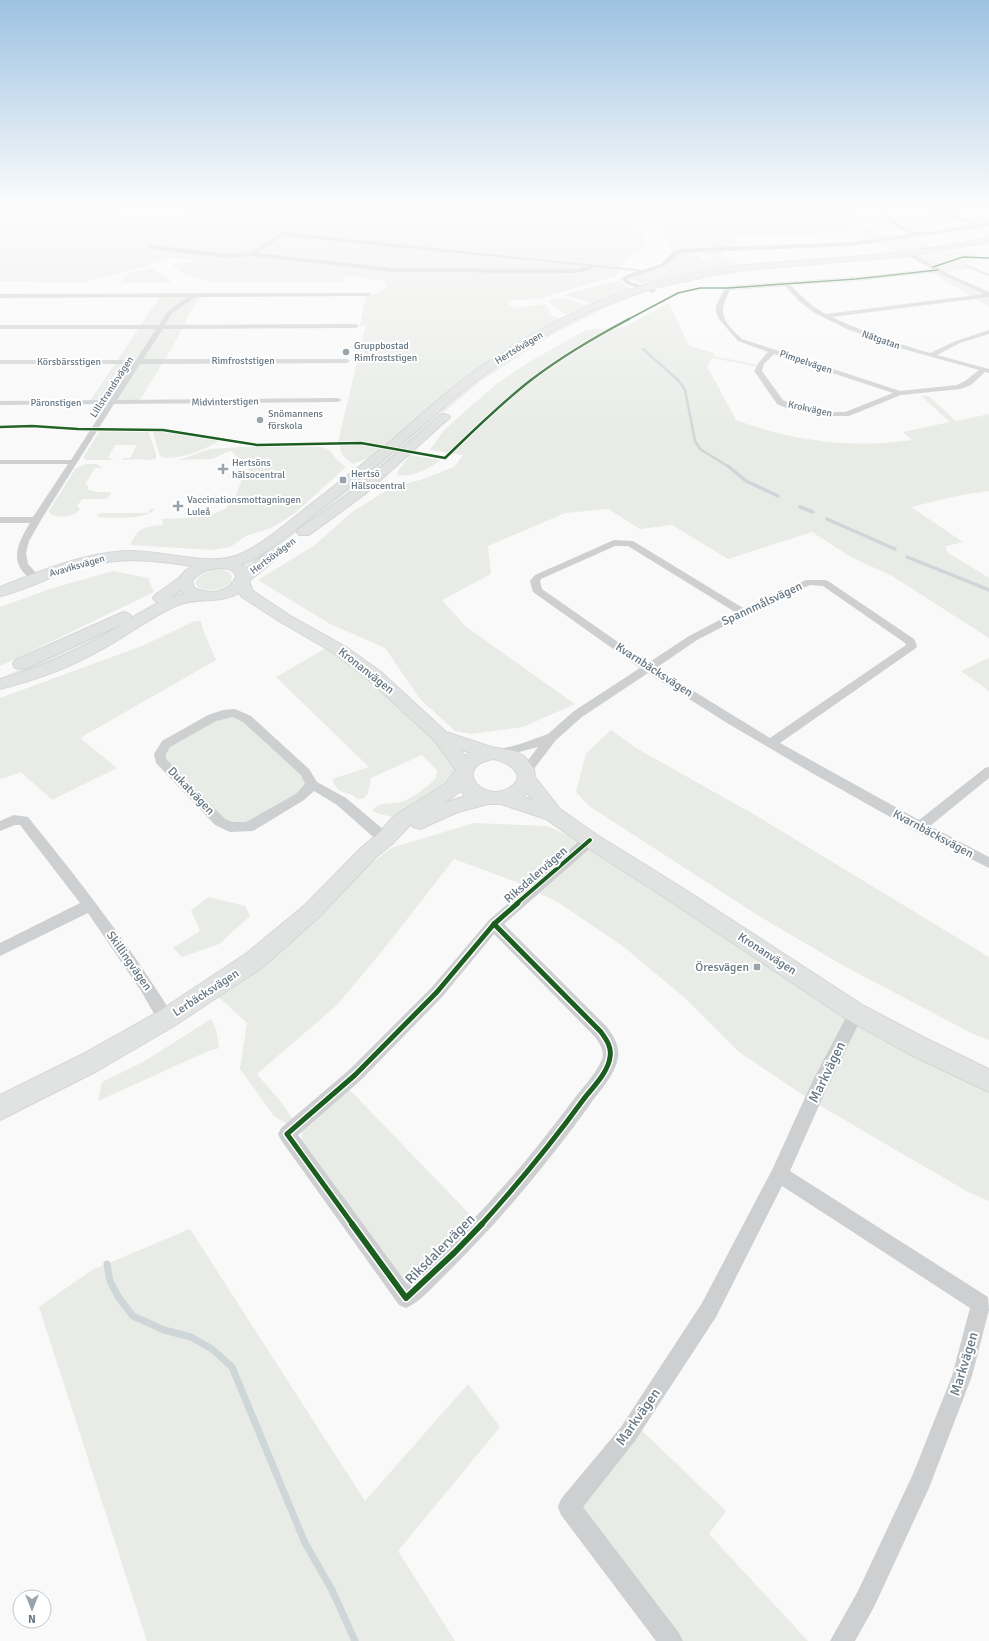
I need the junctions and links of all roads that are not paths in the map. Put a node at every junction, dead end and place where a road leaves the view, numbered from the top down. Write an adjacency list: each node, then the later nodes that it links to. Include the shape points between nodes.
1 (631, 284): 7 (street)
2 (659, 284): 7 (main road, Hertsövägen)
3 (687, 284): 8 (main road, Hertsövägen)
4 (786, 284): 5 (street); 14 (street, Nätgatan, via 801,300); 19 (street, Pimpelvägen, via 728,288 719,307 719,315 735,336)
5 (792, 284)
6 (966, 284): 11 (street)
7 (642, 288): 8 (street); 38 (main road, Hertsövägen, via 561,322 492,364 456,390 372,463 275,539 249,556)
8 (653, 292): 24 (main road, Hertsövägen, via 602,312 545,342)
9 (368, 294): 10 (street)
10 (195, 295): 13 (street, Lillstrandsvägen); 13 (street)
11 (989, 295): 14 (street)
12 (0, 296): 13 (street)
13 (169, 304): 15 (street, Lillstrandsvägen)
14 (824, 316): 20 (street, Nätgatan, via 870,336)
15 (162, 326): 16 (street); 17 (street); 21 (street, Lillstrandsvägen)
16 (356, 326)
17 (0, 327)
18 (989, 332): 20 (street)
19 (773, 351): 26 (street, Pimpelvägen); 26 (street, Krokvägen, via 761,363 758,371 777,400 789,406 824,414 842,415)
20 (930, 355): 25 (street, Nätgatan)
21 (138, 361): 22 (street, Rimfroststigen); 23 (street, Körsbärsstigen); 28 (street, Lillstrandsvägen)
22 (347, 361)
23 (0, 362)
24 (508, 367)
25 (987, 370): 26 (street, Pimpelvägen, via 958,387)
26 (900, 393)
27 (338, 400): 28 (street, Midvinterstigen)
28 (112, 402): 29 (street, Päronstigen); 32 (street, Lillstrandsvägen)
29 (0, 403)
30 (450, 412): 35 (main road, Hertsövägen, via 361,491)
31 (0, 462): 32 (street)
32 (73, 462): 34 (street, Lillstrandsvägen)
33 (0, 520): 34 (street)
34 (36, 520): 39 (street, Lillstrandsvägen, via 21,554 24,566)
35 (298, 537)
36 (285, 546): 41 (main road, Hertsövägen)
37 (156, 557): 38 (main road, Avaviksvägen); 39 (main road, Avaviksvägen, via 128,555 103,559 70,566); 40 (main road, Avaviksvägen, via 179,566 184,571)
38 (221, 564): 40 (main road, Hertsövägen, via 199,568); 41 (main road, Kronanvägen, via 237,567 243,573)
39 (36, 578): 42 (main road, Avaviksvägen)
40 (186, 579): 43 (main road, Avaviksvägen, via 188,590); 47 (main road, via 158,600 113,623)
41 (242, 580): 43 (main road, Hertsövägen, via 228,592); 45 (main road, Kronanvägen, via 247,594)
42 (0, 592)
43 (205, 596): 45 (main road, Kronanvägen, via 256,607); 48 (main road, via 175,600 81,654)
44 (742, 612): 46 (street, Spannmålsvägen, via 693,638); 46 (street, Kvarnbäcksvägen, via 630,543 614,543 535,581 537,590); 51 (street, Spannmålsvägen, via 809,582 826,583 910,641 912,646)
45 (284, 618): 49 (main road, Kronanvägen, via 325,640 362,666)
46 (647, 667): 50 (street, Spannmålsvägen, via 583,710); 51 (street, Kvarnbäcksvägen)
47 (0, 674)
48 (0, 684)
49 (440, 736): 52 (main road, Kronanvägen); 54 (main road, Kronanvägen)
50 (552, 737): 52 (street, Spannmålsvägen, via 522,748); 55 (street, Spannmålsvägen)
51 (771, 743): 60 (street, Kvarnbäcksvägen)
52 (496, 753): 54 (main road, via 474,758); 55 (main road, via 518,760)
53 (989, 771): 60 (street)
54 (464, 772): 57 (main road, via 464,782 470,790); 61 (main road, Lerbäcksvägen, via 452,789 401,821)
55 (526, 774): 57 (main road, via 524,785 517,792); 58 (main road, Kronanvägen)
56 (312, 785): 56 (street, Dukatvägen, via 300,798 248,827 230,827 220,822 160,760 160,754 166,744 212,718 235,713 247,719 306,772); 61 (street, via 326,790)
57 (494, 798): 58 (main road, Kronanvägen); 61 (main road, Lerbäcksvägen, via 467,801)
58 (553, 814): 62 (main road, Kronanvägen)
59 (0, 826): 64 (street, Skillingvägen, via 14,820 23,820)
60 (920, 827): 63 (street, Kvarnbäcksvägen)
61 (385, 839): 68 (main road, Lerbäcksvägen, via 280,940 239,972)
62 (590, 840): 65 (street, Riksdalervägen); 67 (main road, Kronanvägen)
63 (989, 863)
64 (90, 905): 66 (street); 68 (street, Skillingvägen)
65 (494, 924): 65 (street, Riksdalervägen, via 437,992 355,1076 286,1134 406,1298 470,1237 523,1178 610,1059 610,1044 601,1032)
66 (0, 950)
67 (856, 1013): 69 (main road, Kronanvägen); 71 (street, Markvägen)
68 (166, 1019): 70 (main road, Lerbäcksvägen, via 89,1064)
69 (989, 1081)
70 (0, 1108)
71 (779, 1174): 72 (street, Markvägen, via 709,1310 628,1434 569,1507); 73 (street, Markvägen, via 981,1304 962,1376 921,1480 866,1599)
72 (671, 1641)
73 (842, 1641)

